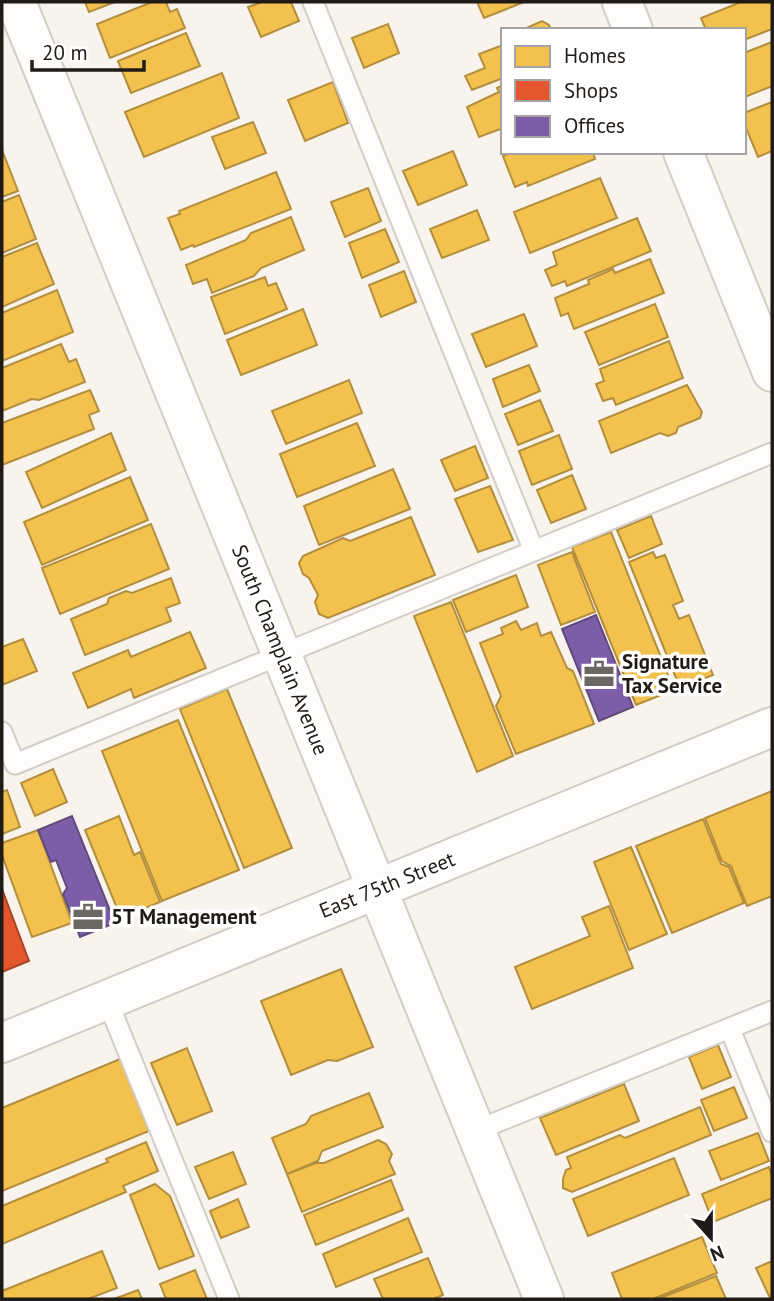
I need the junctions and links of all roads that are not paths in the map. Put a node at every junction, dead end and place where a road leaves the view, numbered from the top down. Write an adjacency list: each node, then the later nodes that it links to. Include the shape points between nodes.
1 (16, 2): 9 (street, South Champlain Avenue)
2 (313, 2): 8 (lane)
3 (622, 2): 4 (street)
4 (632, 28)
5 (684, 154): 6 (street)
6 (772, 372)
7 (772, 453): 8 (lane)
8 (534, 551): 9 (lane)
9 (282, 654): 11 (lane, via 15,764); 12 (street, South Champlain Avenue)
10 (772, 727): 12 (street, East 75th Street)
11 (2, 732)
12 (377, 889): 13 (street, East 75th Street); 17 (street, South Champlain Avenue)
13 (107, 1000): 16 (street, East 75th Street); 19 (lane)
14 (772, 1011): 15 (lane)
15 (730, 1029): 17 (lane); 18 (lane)
16 (2, 1043)
17 (475, 1131): 20 (street, South Champlain Avenue)
18 (772, 1132)
19 (229, 1299)
20 (544, 1299)

